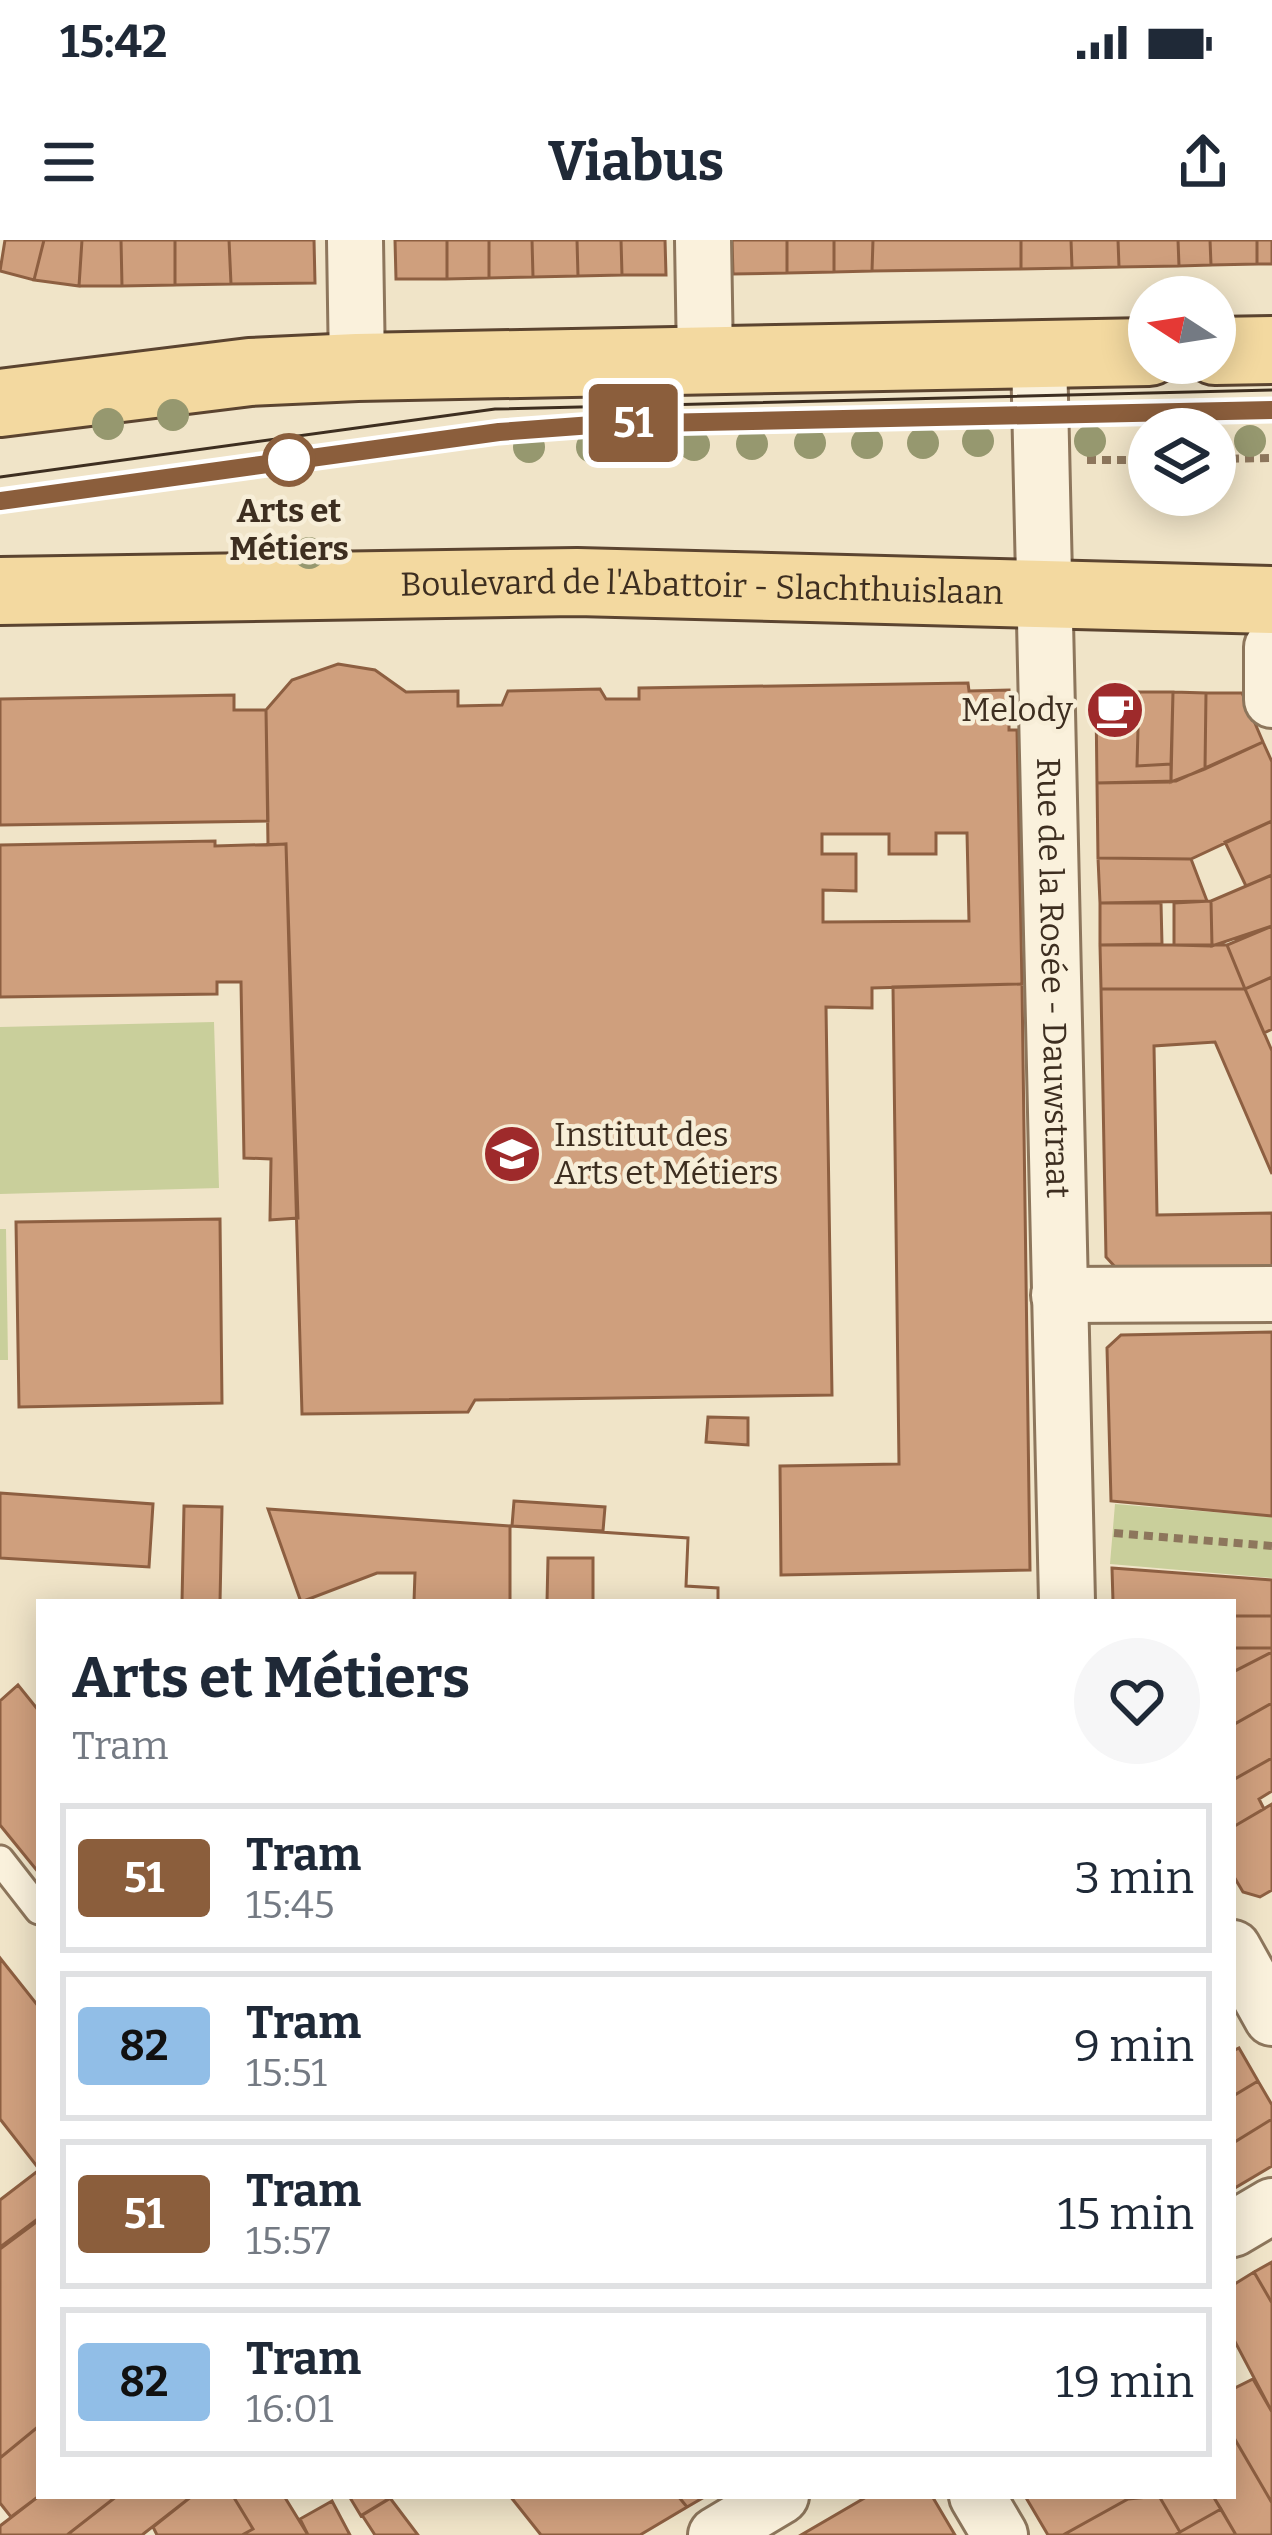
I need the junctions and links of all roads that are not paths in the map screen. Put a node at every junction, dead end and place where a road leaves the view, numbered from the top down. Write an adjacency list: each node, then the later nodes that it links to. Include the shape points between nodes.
1 (356, 240): 8 (street)
2 (703, 240): 7 (street)
3 (1272, 350): 4 (main road)
4 (1236, 351)
5 (1128, 352): 6 (main road)
6 (1039, 354): 7 (main road); 11 (street, Rue de la Rosée - Dauwstraat)
7 (705, 358): 8 (main road)
8 (357, 367): 9 (main road)
9 (0, 403)
10 (0, 591): 11 (main road, Boulevard de l'Abattoir - Slachthuislaan, via 578,582)
11 (1046, 594): 12 (main road, Boulevard de l'Abattoir - Slachthuislaan); 17 (street, Rue de la Rosée - Dauwstraat)
12 (1272, 600): 13 (street)
13 (1272, 617)
14 (1272, 647): 15 (street)
15 (1272, 700)
16 (1272, 1294): 17 (street)
17 (1059, 1295): 18 (street, Rue de la Rosée - Dauwstraat)
18 (1067, 1599)
19 (0, 1860): 20 (lane)
20 (36, 1906)
21 (1244, 1949): 22 (street)
22 (1272, 2018)
23 (1272, 2206): 24 (street)
24 (1236, 2227)
25 (776, 2499): 27 (street)
26 (979, 2499): 28 (street)
27 (716, 2535)
28 (1000, 2535)

